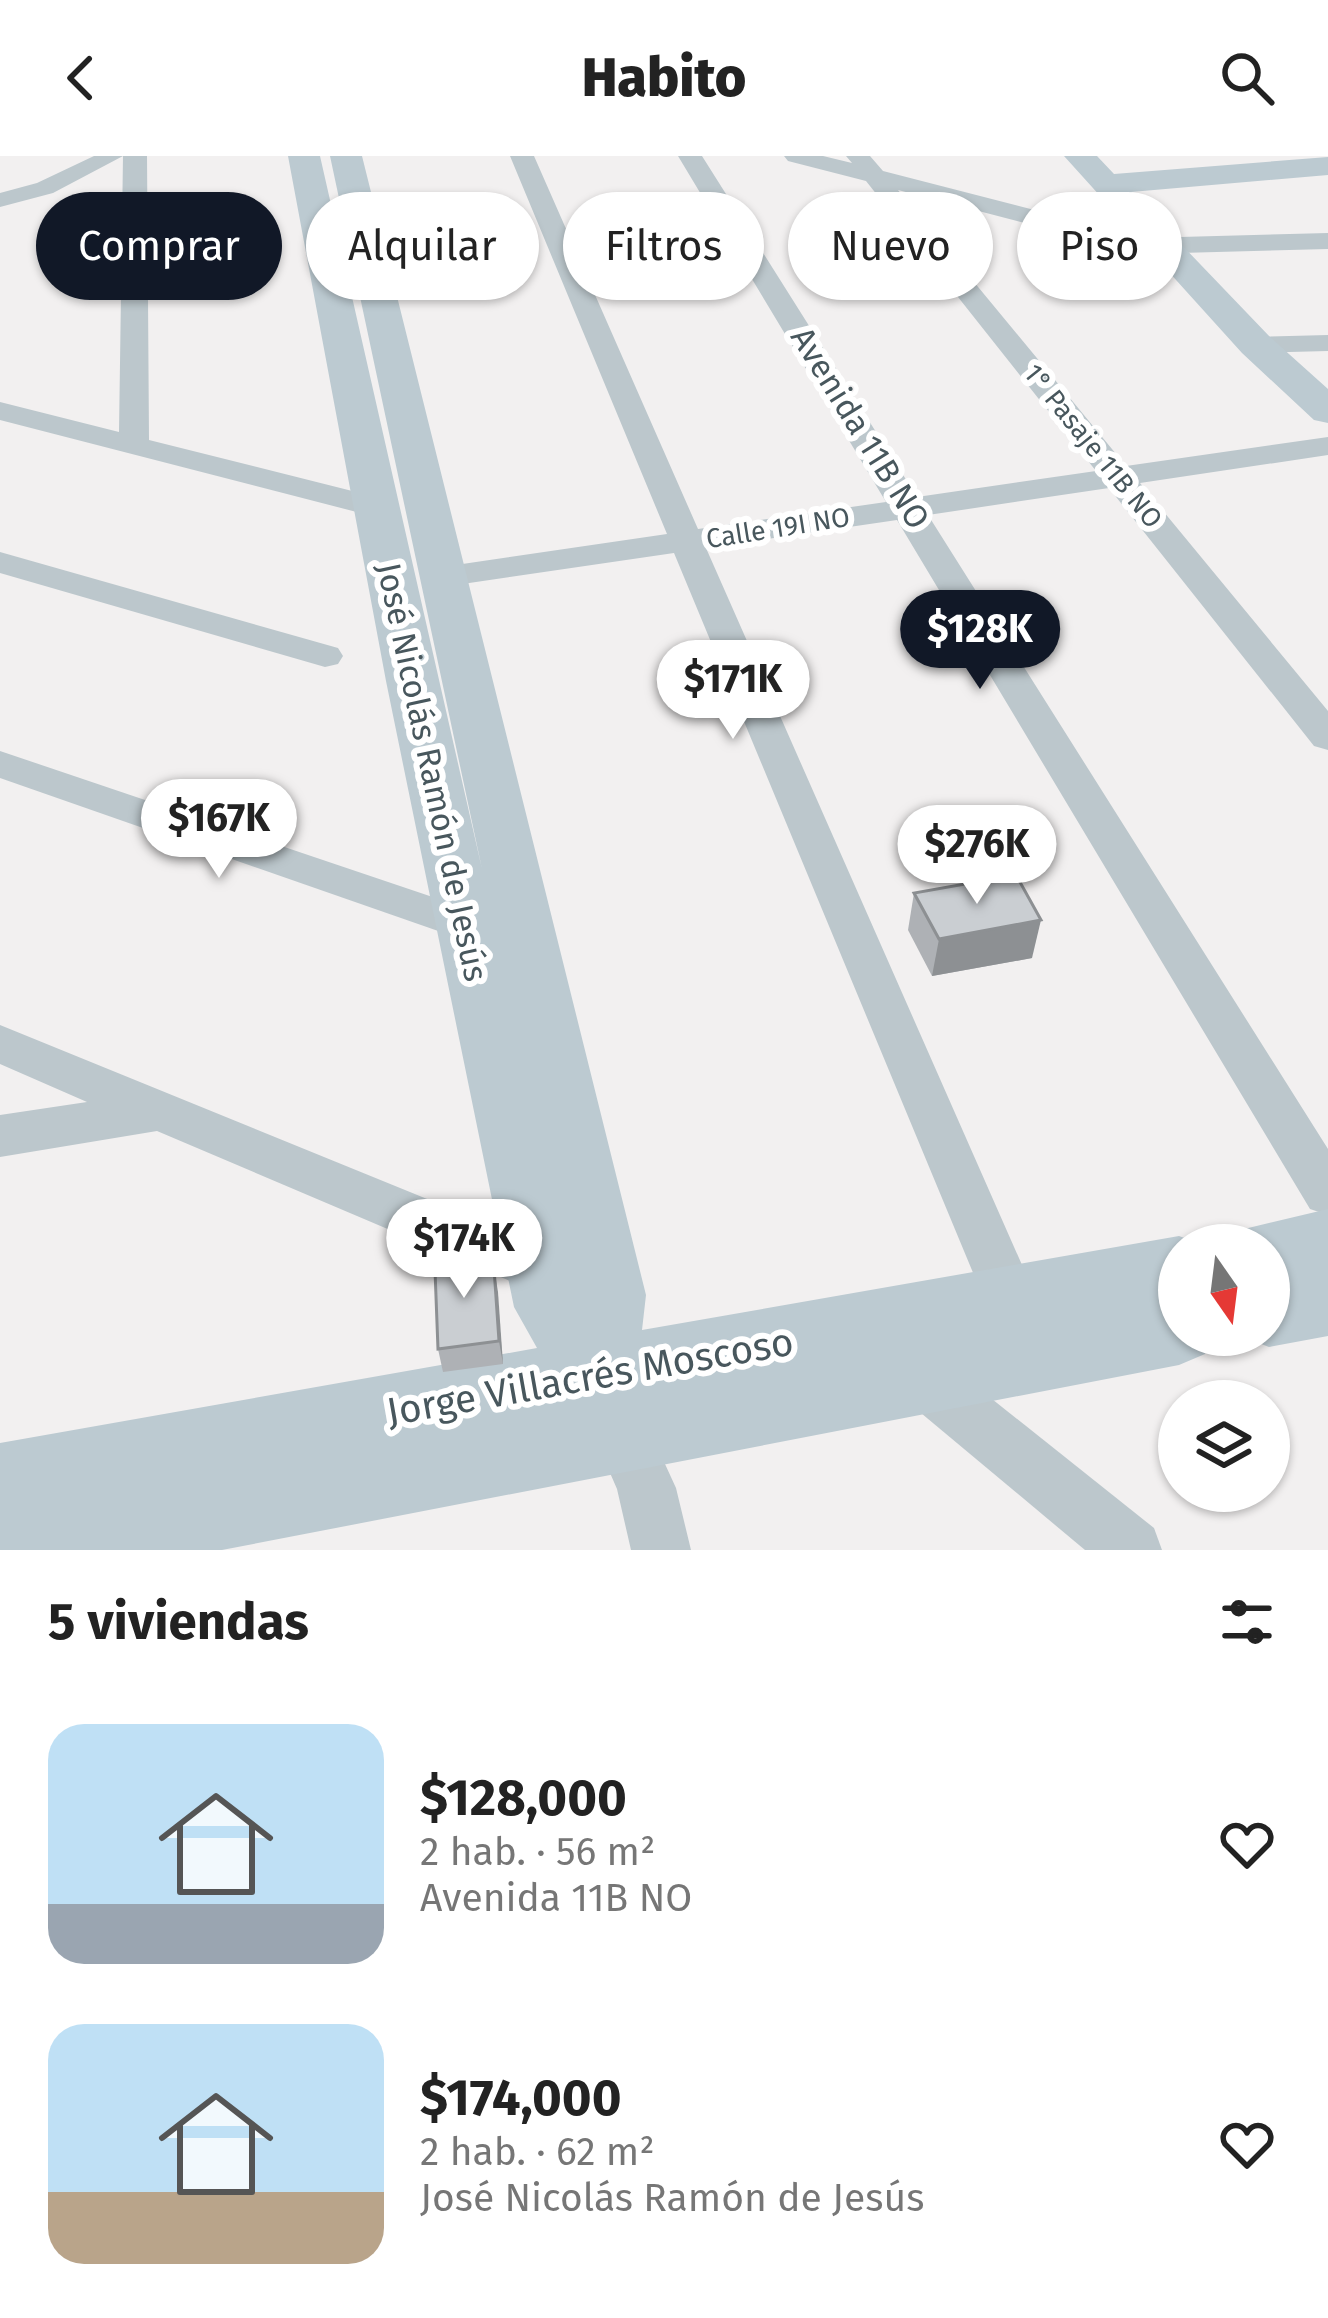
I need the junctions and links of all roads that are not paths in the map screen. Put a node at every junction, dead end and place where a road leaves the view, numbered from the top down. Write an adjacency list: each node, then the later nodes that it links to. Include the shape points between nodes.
1 (112, 156): 14 (street)
2 (135, 156): 23 (street)
3 (304, 156): 27 (street, José Nicolás Ramón de Jesús)
4 (346, 156): 30 (street, José Nicolás Ramón de Jesús)
5 (522, 156): 28 (street)
6 (690, 156): 26 (street, Avenida 11B NO)
7 (796, 156): 11 (street)
8 (1080, 156): 12 (street)
9 (1258, 164): 10 (street); 12 (street)
10 (1328, 166)
11 (867, 168): 15 (street); 25 (street, 1° Pasaje 11B NO)
12 (1109, 184): 13 (street)
13 (1116, 192)
14 (0, 200)
15 (1017, 212)
16 (1328, 241): 17 (street)
17 (1182, 246)
18 (1182, 268): 20 (street)
19 (1328, 343): 20 (street)
20 (1256, 345): 22 (street)
21 (0, 411): 23 (street)
22 (1328, 411)
23 (134, 445): 27 (street)
24 (1328, 446): 25 (street, Calle 19I NO)
25 (1118, 476): 26 (street, Calle 19I NO); 32 (street, 1° Pasaje 11B NO)
26 (909, 506): 28 (street, Calle 19I NO); 38 (street, Avenida 11B NO)
27 (376, 507): 34 (street, José Nicolás Ramón de Jesús)
28 (689, 542): 30 (street, Calle 19I NO); 43 (street)
29 (0, 562): 31 (street)
30 (442, 577): 48 (street, José Nicolás Ramón de Jesús, via 609,1295)
31 (326, 656)
32 (1328, 736)
33 (0, 764): 34 (street)
34 (464, 924): 41 (street, José Nicolás Ramón de Jesús)
35 (0, 1044): 36 (street)
36 (164, 1110): 37 (street); 41 (street)
37 (0, 1136)
38 (1328, 1193)
39 (1328, 1241): 40 (street)
40 (1290, 1248)
41 (543, 1271): 48 (street, José Nicolás Ramón de Jesús, via 550,1307)
42 (1158, 1272): 43 (street, Jorge Villacrés Moscoso)
43 (1010, 1300): 48 (street, Jorge Villacrés Moscoso)
44 (1328, 1302): 45 (street)
45 (1290, 1309)
46 (1158, 1334): 47 (street, Jorge Villacrés Moscoso)
47 (923, 1379): 48 (street, Jorge Villacrés Moscoso); 52 (street)
48 (611, 1404): 49 (street, Jorge Villacrés Moscoso); 50 (street, Jorge Villacrés Moscoso); 51 (street)
49 (0, 1483)
50 (9, 1550)
51 (661, 1550)
52 (1132, 1550)

